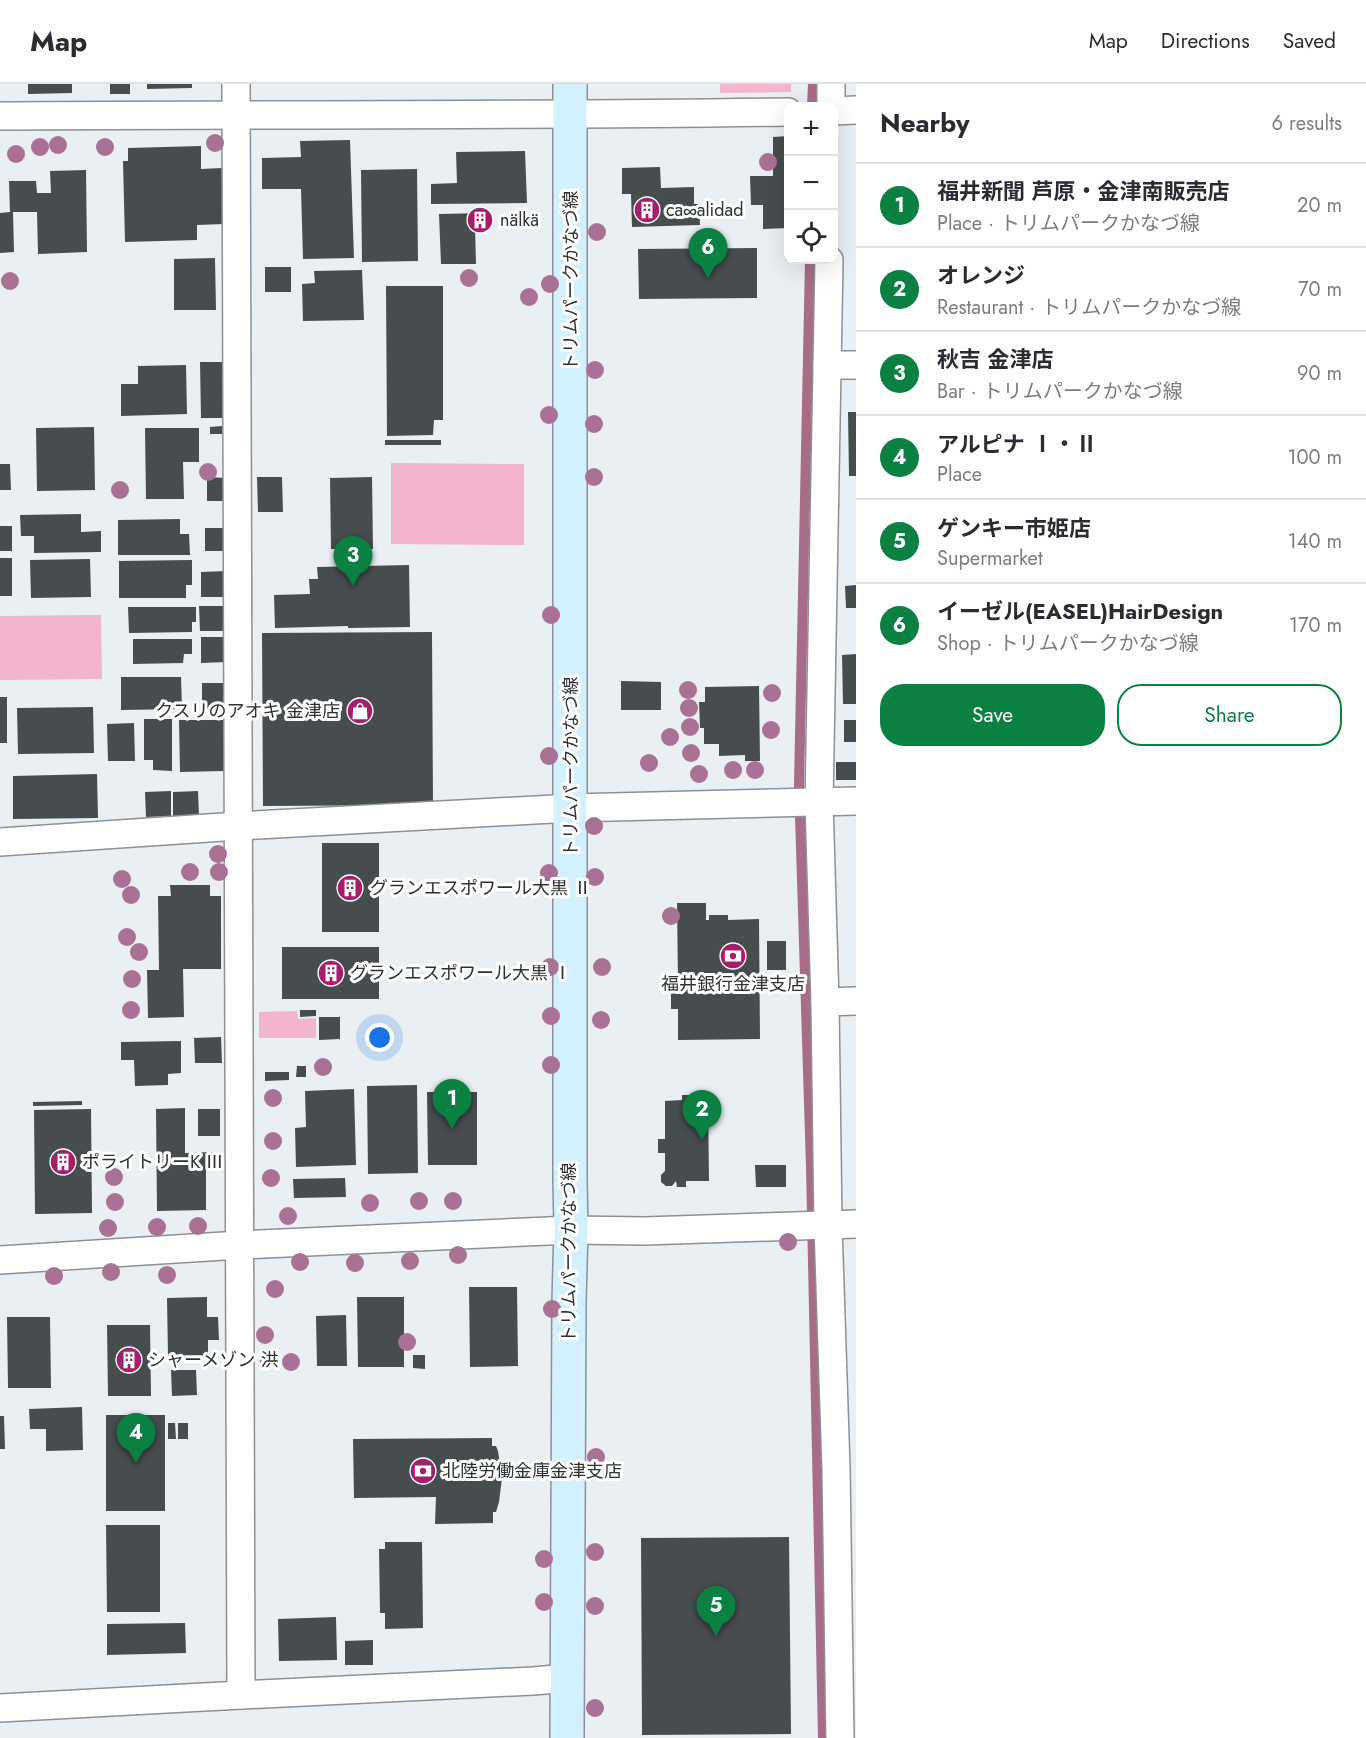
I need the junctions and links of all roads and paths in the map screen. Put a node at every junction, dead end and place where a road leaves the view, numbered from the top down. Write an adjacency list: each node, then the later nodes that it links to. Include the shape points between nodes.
1 (236, 84): 8 (street)
2 (831, 84): 4 (street)
3 (571, 100): 7 (street); 8 (street); 15 (main road, トリムパークかなづ線)
4 (831, 102)
5 (856, 110): 6 (street)
6 (838, 111)
7 (784, 112)
8 (236, 114): 9 (street); 16 (street)
9 (0, 116)
10 (829, 264): 11 (street)
11 (827, 365): 12 (street); 14 (street)
12 (856, 365)
13 (856, 801): 14 (street)
14 (819, 802): 15 (street); 19 (street)
15 (571, 808): 16 (street); 22 (main road, トリムパークかなづ線)
16 (238, 826): 17 (street); 23 (street)
17 (0, 842)
18 (856, 1001): 19 (street)
19 (825, 1002): 21 (street)
20 (856, 1224): 21 (street)
21 (828, 1225): 22 (street); 25 (street)
22 (572, 1230): 23 (street); 26 (main road, トリムパークかなづ線)
23 (240, 1245): 24 (street); 27 (street)
24 (0, 1260)
25 (846, 1467): 30 (street)
26 (567, 1678): 27 (street); 29 (main road, トリムパークかなづ線)
27 (241, 1695): 28 (street)
28 (0, 1708)
29 (567, 1738)
30 (840, 1738)

